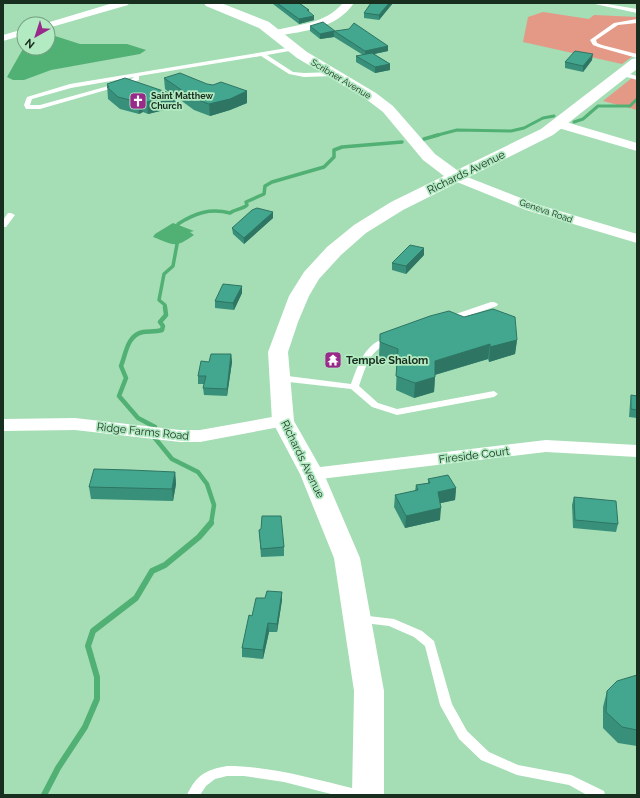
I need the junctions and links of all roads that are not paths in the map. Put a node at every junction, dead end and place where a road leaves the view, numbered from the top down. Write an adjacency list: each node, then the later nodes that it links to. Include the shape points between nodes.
1 (124, 3): 7 (street)
2 (210, 3): 8 (street, Scribner Avenue, via 259,22)
3 (349, 3): 8 (street, via 330,21)
4 (593, 3): 5 (lane)
5 (637, 11)
6 (637, 21): 13 (lane, via 616,24 593,40 600,46)
7 (56, 24)
8 (276, 33): 11 (street, Scribner Avenue)
9 (16, 34): 10 (street)
10 (5, 37)
11 (293, 49): 12 (lane); 15 (street, Scribner Avenue)
12 (262, 54): 15 (lane, via 286,71 304,75); 16 (lane)
13 (637, 56)
14 (632, 72): 17 (street, Richards Avenue)
15 (334, 74): 19 (street, Scribner Avenue, via 380,102 429,157)
16 (136, 76): 16 (lane, via 70,86 39,94 29,98 27,105 32,109 40,107 132,81 137,79)
17 (559, 124): 18 (street); 19 (street, Richards Avenue)
18 (637, 148)
19 (457, 177): 22 (street, Geneva Road, via 531,207); 26 (street, Richards Avenue, via 372,220 324,261 299,296 288,322 278,352)
20 (11, 215): 21 (lane)
21 (3, 225)
22 (637, 239)
23 (494, 304): 24 (lane)
24 (443, 321)
25 (400, 336): 27 (lane, via 371,348)
26 (280, 378): 27 (lane); 29 (street, Richards Avenue)
27 (354, 387): 28 (lane, via 371,403 397,412)
28 (494, 394)
29 (283, 421): 30 (street, Ridge Farms Road, via 200,436 75,424); 32 (street, Richards Avenue)
30 (3, 425)
31 (637, 452): 32 (street, Fireside Court, via 546,446)
32 (312, 474): 33 (street, Richards Avenue, via 348,558)
33 (358, 619): 36 (street, Richards Avenue, via 369,691); 37 (lane, via 390,622 418,634 430,644 446,705 463,735 485,756 517,770 571,780)
34 (193, 795): 35 (lane, via 199,784 214,774 241,770)
35 (356, 795)
36 (368, 795)
37 (599, 795)

